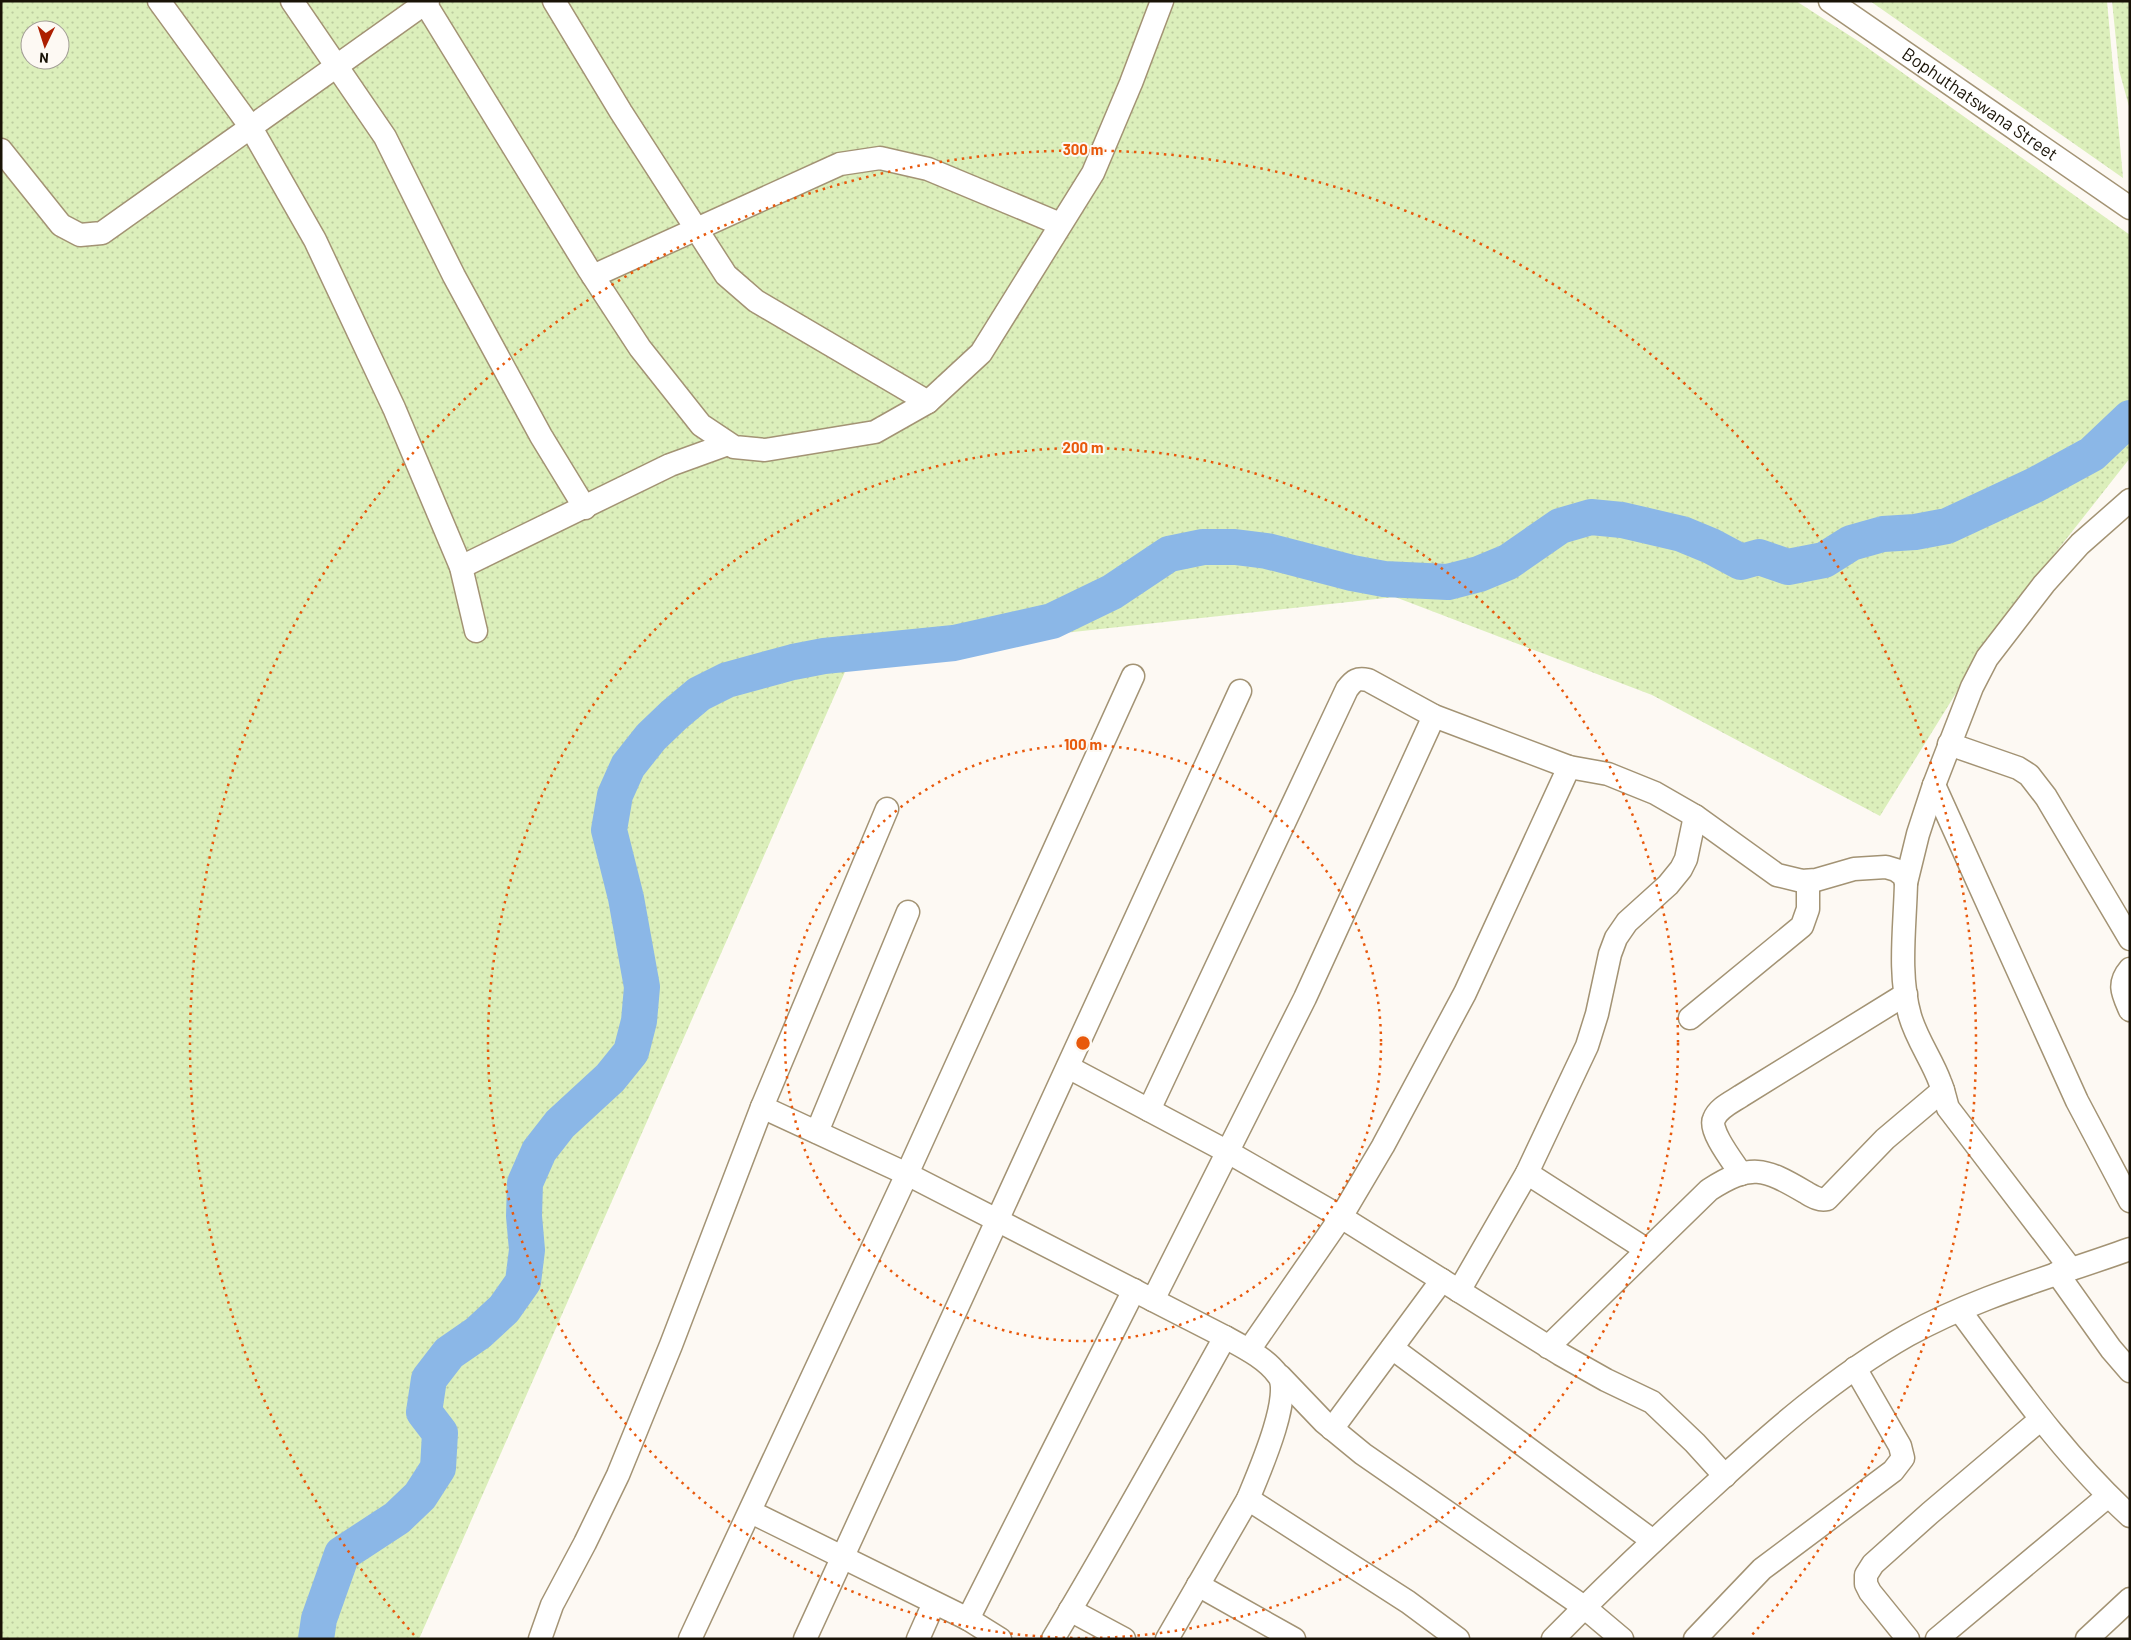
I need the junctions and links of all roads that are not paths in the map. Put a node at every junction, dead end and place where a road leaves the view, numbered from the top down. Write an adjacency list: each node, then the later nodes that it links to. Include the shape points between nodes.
1 (159, 1): 8 (street)
2 (292, 1): 7 (street)
3 (554, 1): 12 (street)
4 (1162, 1): 11 (street, via 1093,172)
5 (1830, 1): 10 (street, Bophuthatswana Street)
6 (426, 2): 7 (street); 13 (street)
7 (337, 64): 8 (street); 17 (street, via 385,137 459,285 541,436)
8 (250, 126): 9 (street, via 102,232 80,235 61,225); 18 (street, via 314,240 394,408)
9 (1, 150)
10 (2130, 208)
11 (1060, 224): 12 (street, via 928,169 880,158 840,164); 14 (street, via 981,353)
12 (696, 229): 13 (street); 14 (street, via 726,276 756,301)
13 (593, 276): 15 (street, via 640,348 701,425)
14 (928, 402): 15 (street, via 875,432 765,450)
15 (728, 444): 17 (street, via 670,465)
16 (2130, 500): 23 (street, via 2080,544 2007,631 1987,658 1972,687)
17 (585, 508): 18 (street)
18 (461, 567): 19 (street)
19 (476, 631)
20 (1133, 676): 43 (street)
21 (1240, 691): 36 (street)
22 (1434, 716): 24 (street); 39 (street, via 1368,680 1353,680 1347,688); 41 (street, via 1305,998)
23 (1949, 744): 25 (street); 31 (street, via 2018,768 2029,775 2046,797)
24 (1569, 767): 27 (street, via 1628,781); 46 (street, via 1465,993)
25 (1934, 785): 29 (street); 45 (street, via 2074,1094)
26 (886, 809): 38 (street)
27 (1695, 816): 28 (street, via 1777,875); 42 (street, via 1681,869 1627,922 1616,938 1587,1046)
28 (1808, 881): 29 (street, via 1854,870 1886,867 1904,876); 35 (street, via 1808,909 1802,926)
29 (1906, 883): 33 (street)
30 (908, 912): 40 (street)
31 (2130, 939)
32 (2130, 969): 34 (street, via 2121,980)
33 (1906, 994): 37 (street, via 1916,1032); 44 (street, via 1717,1114 1713,1119 1713,1129)
34 (2130, 1010)
35 (1690, 1018)
36 (1068, 1067): 39 (street); 47 (street)
37 (1943, 1090): 44 (street, via 1885,1139 1827,1198 1816,1198 1768,1173); 50 (street, via 1948,1108)
38 (762, 1106): 40 (street); 76 (street, via 618,1475 552,1605)
39 (1148, 1110): 41 (street)
40 (817, 1132): 43 (street)
41 (1228, 1152): 46 (street); 52 (street)
42 (1527, 1173): 49 (street); 51 (street)
43 (907, 1174): 47 (street); 66 (street)
44 (1741, 1174): 49 (street, via 1709,1190)
45 (2130, 1200)
46 (1341, 1217): 51 (street); 57 (street)
47 (998, 1220): 52 (street); 69 (street)
48 (2130, 1249): 50 (street)
49 (1647, 1250): 55 (street)
50 (2064, 1271): 53 (street, via 1989,1297); 59 (street, via 2112,1349)
51 (1450, 1285): 55 (street); 56 (street)
52 (1143, 1295): 54 (street); 75 (street)
53 (1960, 1311): 58 (street, via 1909,1334); 61 (street)
54 (1225, 1337): 57 (street); 74 (street, via 1140,1492)
55 (1548, 1347): 63 (street, via 1652,1402 1696,1443)
56 (1392, 1348): 62 (street); 68 (street)
57 (1249, 1350): 60 (street)
58 (1855, 1368): 63 (street, via 1772,1433); 88 (street, via 1900,1446 1903,1458 1893,1471 1762,1569)
59 (2130, 1371)
60 (1280, 1376): 62 (street); 65 (street, via 1283,1392 1275,1427)
61 (2041, 1419): 64 (street); 89 (street, via 1930,1513 1873,1564 1866,1575 1870,1592)
62 (1332, 1429): 73 (street, via 1363,1454)
63 (1725, 1476): 68 (street)
64 (2108, 1496): 67 (street); 90 (street)
65 (1248, 1499): 70 (street); 85 (street, via 1408,1602)
66 (750, 1512): 69 (street); 77 (street)
67 (2130, 1516)
68 (1653, 1541): 73 (street)
69 (842, 1557): 72 (street); 78 (street)
70 (1198, 1585): 83 (street); 84 (street)
71 (2130, 1598): 91 (street)
72 (934, 1603): 75 (street); 79 (street)
73 (1584, 1607): 86 (street); 87 (street)
74 (1070, 1610): 81 (street); 82 (street)
75 (968, 1620): 80 (street)
76 (540, 1639)
77 (690, 1639)
78 (805, 1639)
79 (918, 1639)
80 (1000, 1639)
81 (1053, 1639)
82 (1124, 1639)
83 (1167, 1639)
84 (1294, 1639)
85 (1458, 1639)
86 (1553, 1639)
87 (1622, 1639)
88 (1695, 1639)
89 (1908, 1639)
90 (1937, 1639)
91 (2087, 1639)

